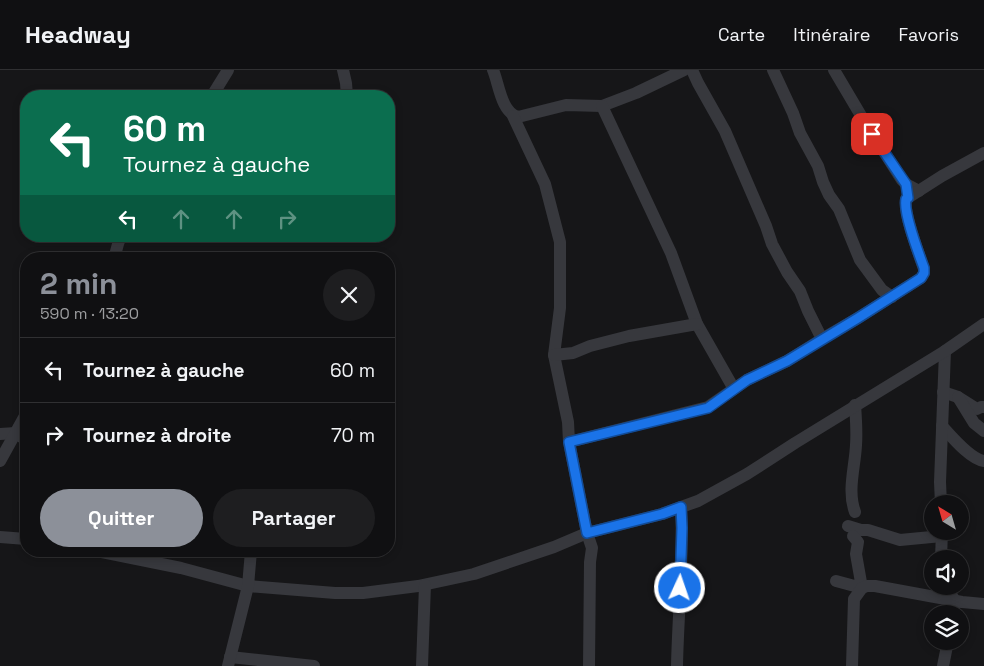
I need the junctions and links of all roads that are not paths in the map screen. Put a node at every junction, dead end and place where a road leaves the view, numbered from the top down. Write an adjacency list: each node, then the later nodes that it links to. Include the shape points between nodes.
1 (228, 70): 8 (street)
2 (343, 70): 9 (street)
3 (494, 70): 11 (street, via 502,102)
4 (684, 70): 10 (street, via 631,96)
5 (692, 70): 17 (street, via 725,131 772,244 800,291)
6 (773, 70): 14 (street, via 860,260 882,290)
7 (834, 70): 13 (street)
8 (216, 90)
9 (347, 90)
10 (602, 106): 11 (street, via 566,105 523,117); 15 (street, via 671,253)
11 (513, 116): 19 (street, via 545,184 560,242 560,308)
12 (984, 153): 13 (street)
13 (914, 194): 14 (street, via 906,199 906,208 924,273)
14 (892, 297): 17 (street)
15 (697, 324): 19 (street, via 629,336); 20 (street)
16 (984, 324): 18 (street)
17 (822, 339): 20 (street)
18 (945, 351): 21 (street); 23 (street)
19 (554, 356): 30 (street)
20 (734, 389): 30 (street, via 708,408)
21 (943, 392): 22 (street); 25 (street)
22 (958, 397): 24 (street, via 977,409); 26 (street, via 974,424)
23 (856, 405): 34 (street, via 747,474); 35 (street, via 851,485)
24 (984, 407)
25 (942, 426): 32 (street, via 966,450); 33 (street)
26 (984, 431)
27 (0, 434): 28 (street)
28 (20, 436)
29 (20, 437): 31 (street)
30 (569, 442): 36 (street)
31 (0, 461)
32 (984, 462)
33 (941, 495)
34 (681, 507): 36 (street); 56 (street)
35 (855, 512)
36 (587, 533): 43 (street, via 474,574); 55 (street, via 592,548)
37 (0, 537): 39 (street)
38 (924, 537): 45 (street, via 900,540 868,530 850,531 858,542 856,554)
39 (20, 539)
40 (133, 557): 44 (street)
41 (250, 557): 44 (street)
42 (836, 581): 45 (street)
43 (425, 585): 44 (street, via 363,593); 54 (street)
44 (248, 586): 52 (street)
45 (862, 588): 47 (street, via 875,586); 57 (street, via 854,599)
46 (951, 595): 48 (street)
47 (931, 596): 48 (street)
48 (955, 601): 49 (street); 50 (street)
49 (984, 604)
50 (954, 605)
51 (946, 650): 58 (street)
52 (229, 661): 53 (street)
53 (314, 666)
54 (422, 666)
55 (589, 666)
56 (677, 666)
57 (852, 666)
58 (943, 666)

